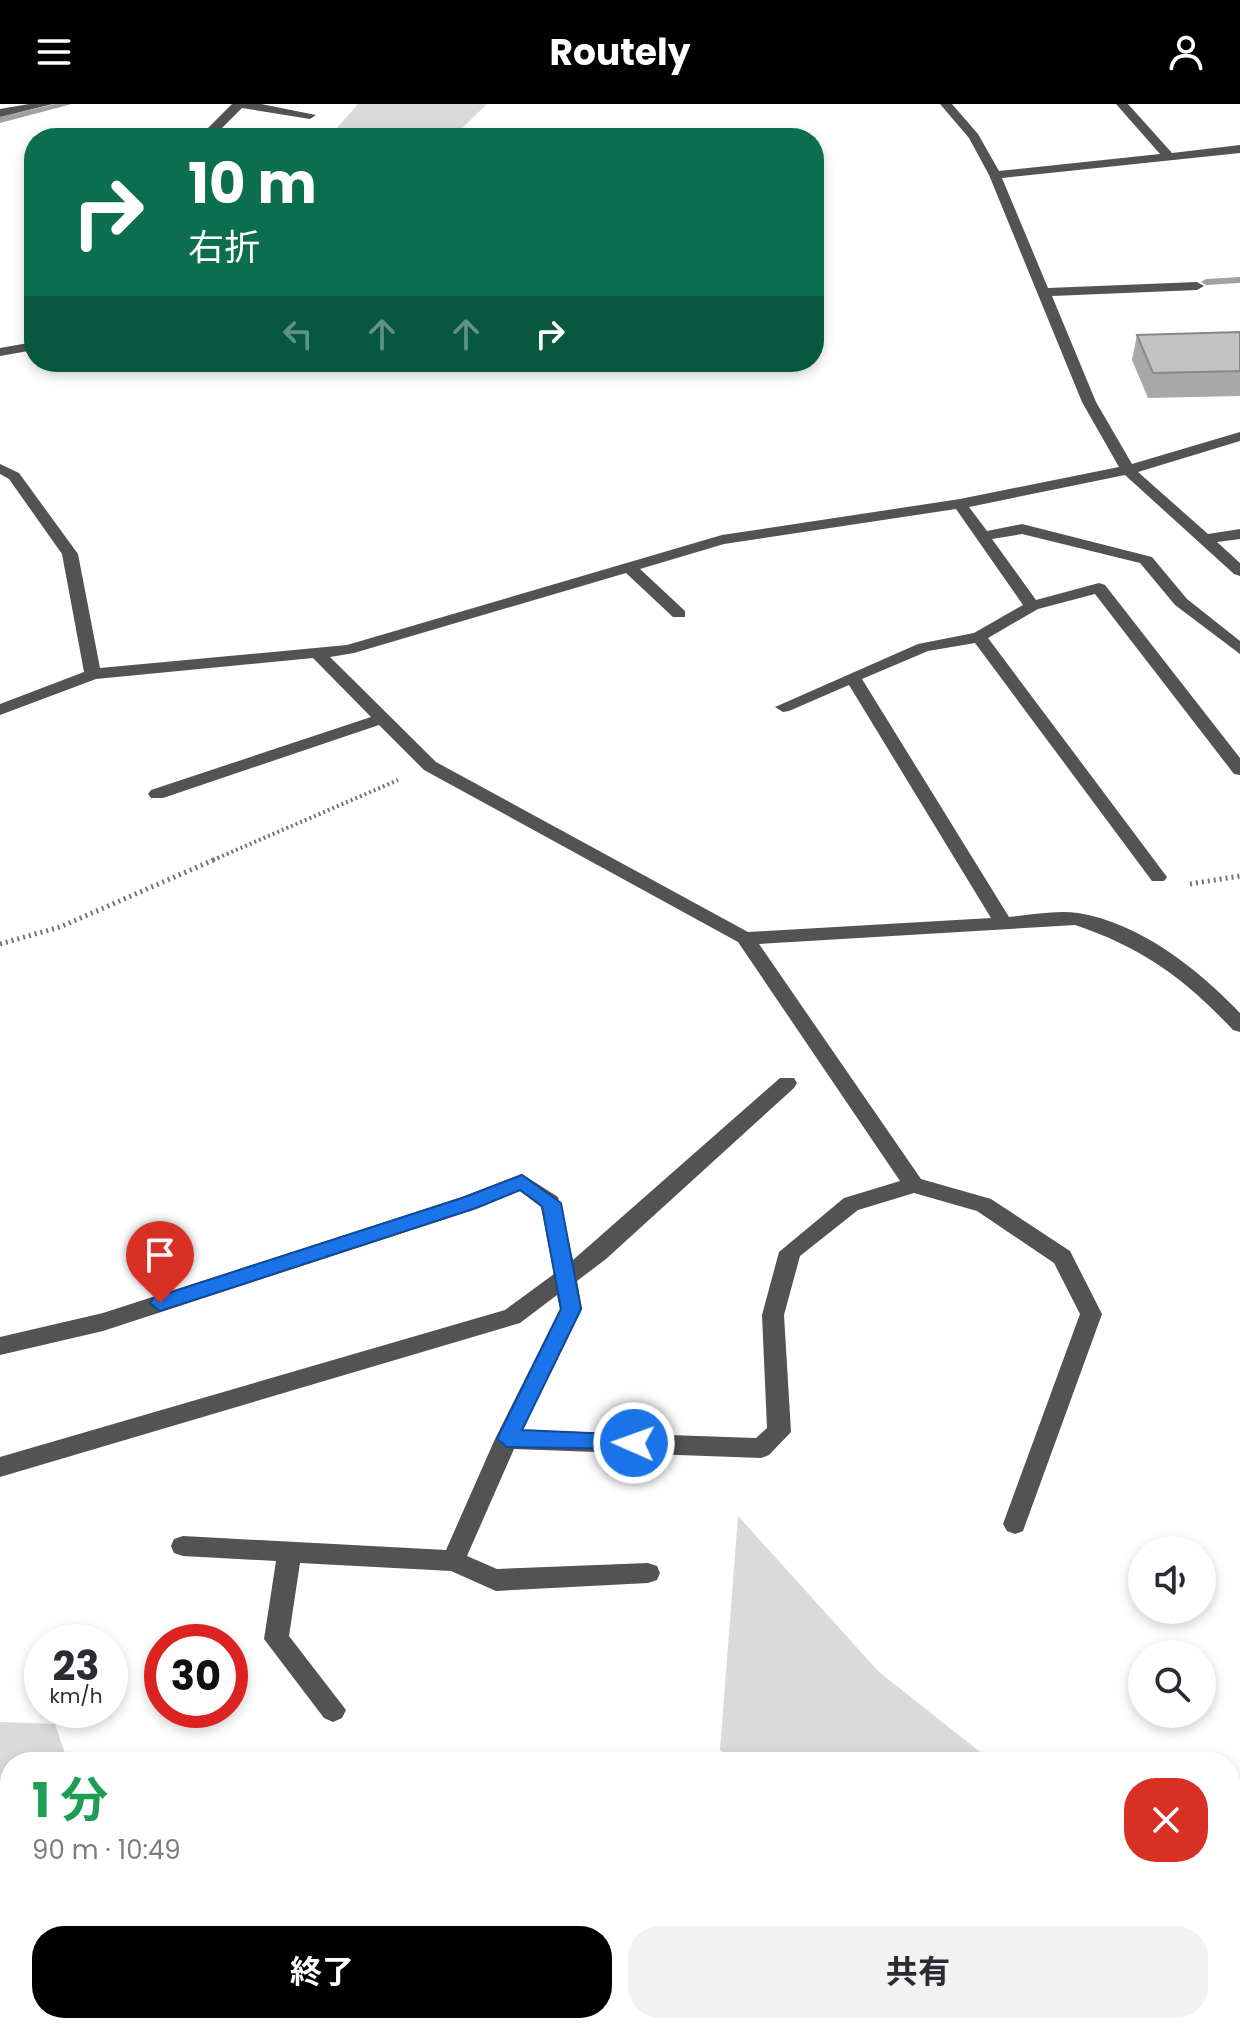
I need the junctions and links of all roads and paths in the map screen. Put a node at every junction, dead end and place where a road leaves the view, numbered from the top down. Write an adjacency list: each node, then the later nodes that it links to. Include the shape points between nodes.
1 (47, 104): 5 (street)
2 (239, 104): 6 (street); 7 (street)
3 (946, 104): 10 (street, via 974,137)
4 (1122, 104): 9 (street)
5 (0, 113)
6 (310, 115)
7 (215, 128)
8 (1240, 149): 9 (street)
9 (1169, 156): 10 (street)
10 (995, 175): 12 (street)
11 (1197, 286): 12 (street)
12 (1046, 292): 17 (street, via 1089,402)
13 (24, 348): 14 (street)
14 (0, 352)
15 (1240, 436): 17 (street)
16 (0, 468): 29 (street, via 14,476 70,554)
17 (1128, 470): 18 (street); 21 (street)
18 (960, 504): 20 (street); 22 (street, via 722,540)
19 (1240, 534): 21 (street)
20 (983, 536): 24 (street); 27 (street, via 1022,529 1146,560 1181,602)
21 (1205, 539): 23 (street)
22 (629, 567): 25 (street); 28 (street, via 348,650)
23 (1240, 571)
24 (1032, 606): 26 (street); 35 (street, via 1099,588)
25 (679, 614)
26 (979, 637): 30 (street, via 924,647); 37 (street)
27 (1240, 649)
28 (318, 654): 29 (street); 33 (street)
29 (93, 674): 32 (street)
30 (852, 677): 31 (street); 38 (street)
31 (783, 707)
32 (0, 710)
33 (381, 719): 34 (street); 36 (street)
34 (430, 766): 39 (street); 40 (path, via 60,927)
35 (1240, 770)
36 (157, 794)
37 (1158, 877)
38 (1005, 925): 39 (street); 41 (street, via 1076,919 1127,936 1164,954 1202,983)
39 (745, 938): 43 (street)
40 (0, 944)
41 (1240, 1025)
42 (787, 1083): 44 (street)
43 (914, 1185): 46 (street, via 851,1204 790,1252 773,1315 779,1432 761,1448); 48 (street, via 984,1205 1062,1257 1091,1314)
44 (567, 1278): 45 (street, via 551,1203 522,1182 103,1322); 46 (street, via 571,1309); 47 (street, via 512,1317)
45 (0, 1346)
46 (507, 1439): 51 (street)
47 (0, 1467)
48 (1015, 1524)
49 (183, 1546): 50 (street)
50 (290, 1550): 51 (street); 53 (street, via 276,1639)
51 (453, 1561): 52 (street, via 496,1580)
52 (648, 1573)
53 (333, 1710)

